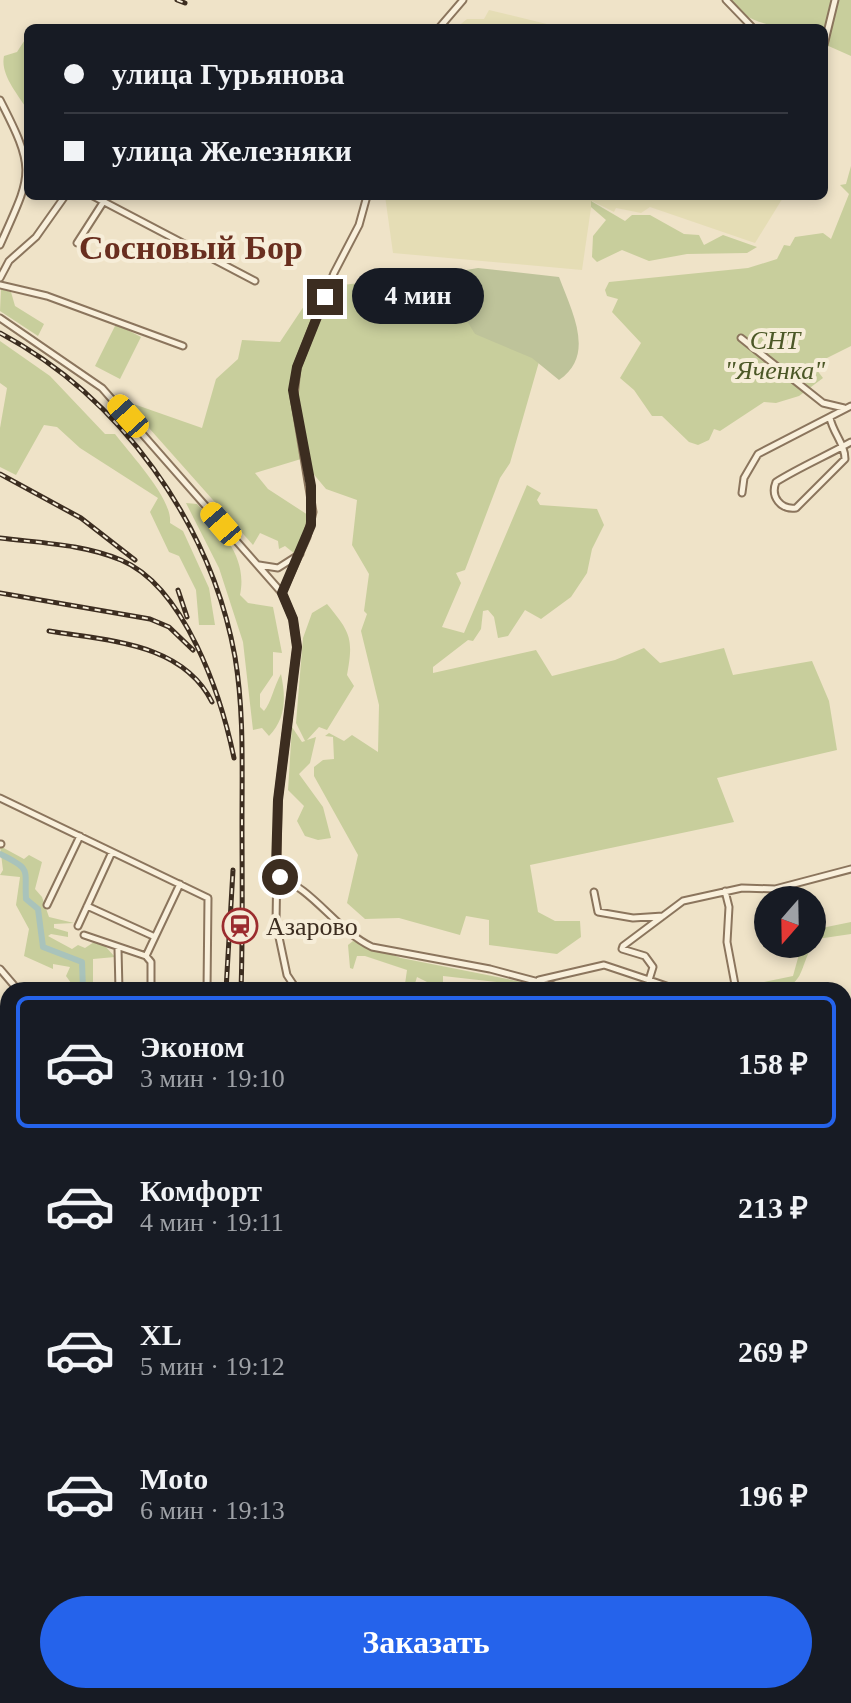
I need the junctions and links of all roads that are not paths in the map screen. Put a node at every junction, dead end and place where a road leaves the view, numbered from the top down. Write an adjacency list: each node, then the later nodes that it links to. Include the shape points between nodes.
1 (463, 0): 4 (street)
2 (726, 0): 5 (street)
3 (835, 0): 6 (street)
4 (442, 24)
5 (749, 24)
6 (828, 29)
7 (0, 100): 8 (street)
8 (24, 152)
9 (24, 191): 15 (street)
10 (62, 200): 16 (street)
11 (99, 200): 14 (street)
12 (104, 200): 17 (street)
13 (366, 200): 27 (street, via 295,376 313,512)
14 (77, 243)
15 (0, 245)
16 (0, 278)
17 (255, 281)
18 (0, 285): 21 (street, via 47,296)
19 (0, 318): 28 (street, via 102,388)
20 (741, 338): 22 (street, via 823,403)
21 (183, 346)
22 (850, 407): 23 (street)
23 (830, 418): 25 (street); 26 (street, via 758,454)
24 (851, 442): 25 (street)
25 (843, 446): 25 (street, via 776,482 777,501 796,508 838,470 845,459)
26 (742, 493)
27 (301, 554): 28 (street, via 278,568); 29 (street)
28 (254, 563): 29 (street)
29 (282, 593): 34 (street, via 297,647 278,800)
30 (0, 798): 31 (street)
31 (80, 836): 32 (street); 38 (street)
32 (112, 852): 35 (street); 39 (street)
33 (851, 869): 36 (street, via 775,889)
34 (276, 876): 46 (street, via 293,882 356,940 372,947); 51 (street, via 277,938)
35 (180, 884): 43 (street); 50 (street, via 208,898)
36 (725, 891): 40 (street, via 683,901); 54 (street)
37 (594, 892): 40 (street, via 598,912)
38 (47, 905)
39 (87, 906): 41 (street); 43 (street)
40 (664, 916): 47 (street, via 622,949 645,956 653,967)
41 (78, 926)
42 (84, 935): 44 (street)
43 (155, 937): 45 (street)
44 (118, 949): 45 (street); 48 (street)
45 (146, 956): 49 (street)
46 (538, 980): 47 (street, via 604,965); 52 (street)
47 (649, 980): 53 (street)
48 (119, 982)
49 (151, 982)
50 (207, 982)
51 (292, 982)
52 (544, 982)
53 (655, 982)
54 (734, 982)

